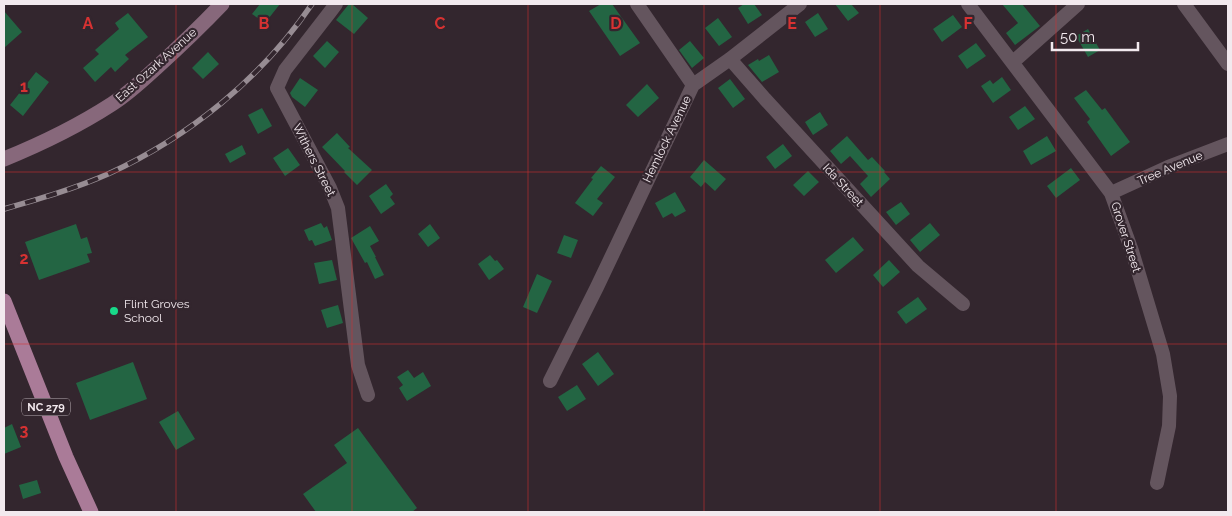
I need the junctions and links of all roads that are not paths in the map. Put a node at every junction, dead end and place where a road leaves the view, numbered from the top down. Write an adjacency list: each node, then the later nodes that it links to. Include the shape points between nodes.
1 (222, 4): 13 (main road, East Ozark Avenue, via 143,80 114,103 58,135)
2 (336, 4): 18 (street, Withers Street, via 285,70 277,88 338,208 358,365)
3 (637, 4): 11 (street)
4 (800, 4): 8 (street, Hemlock Avenue)
5 (968, 4): 9 (street, Grover Street)
6 (1078, 4): 9 (street)
7 (1184, 4): 10 (street)
8 (730, 58): 11 (street, Hemlock Avenue); 16 (street, Ida Street, via 918,266)
9 (1013, 62): 14 (street, Grover Street)
10 (1228, 64)
11 (693, 85): 17 (street, Hemlock Avenue)
12 (1228, 144): 14 (street, Tree Avenue)
13 (4, 160)
14 (1111, 193): 19 (street, Grover Street, via 1163,354 1170,396 1169,426)
15 (4, 301): 20 (main road, NC 279)
16 (963, 304)
17 (550, 381)
18 (368, 395)
19 (1157, 482)
20 (91, 512)

